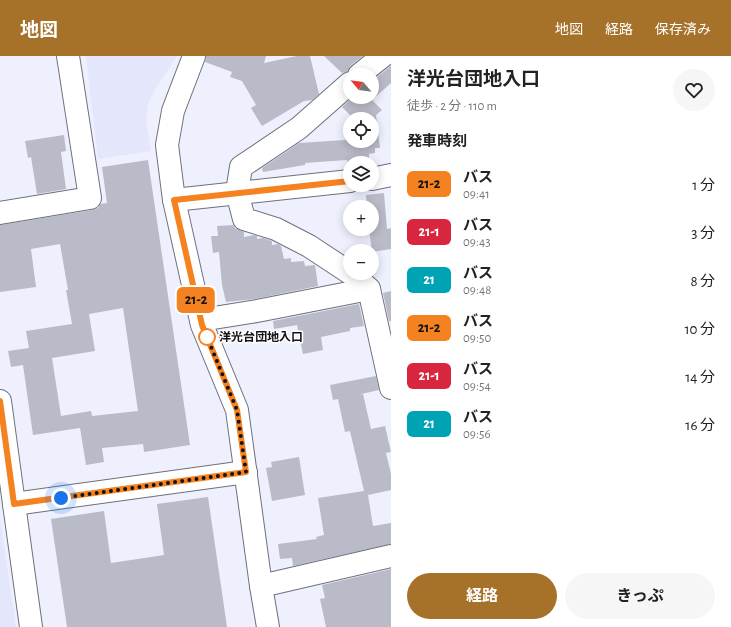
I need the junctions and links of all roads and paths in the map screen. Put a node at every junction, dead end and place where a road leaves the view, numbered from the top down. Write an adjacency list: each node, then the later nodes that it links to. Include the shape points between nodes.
1 (68, 56): 11 (street, via 90,198)
2 (194, 56): 10 (street, via 173,111 167,145)
3 (383, 56): 4 (street)
4 (368, 68)
5 (343, 89): 9 (street, via 299,128 241,167)
6 (391, 175): 7 (street)
7 (379, 178)
8 (343, 182): 9 (street)
9 (237, 192): 10 (street); 12 (street, via 244,219 276,229 309,246)
10 (174, 200): 15 (street)
11 (0, 212)
12 (343, 268)
13 (358, 280): 14 (street)
14 (369, 289): 15 (street); 16 (street)
15 (201, 320): 18 (street, via 237,410)
16 (391, 388)
17 (0, 401): 19 (street)
18 (246, 472): 19 (street); 21 (street)
19 (14, 504): 22 (street)
20 (391, 556): 21 (street)
21 (261, 586): 23 (street)
22 (31, 627)
23 (268, 627)

